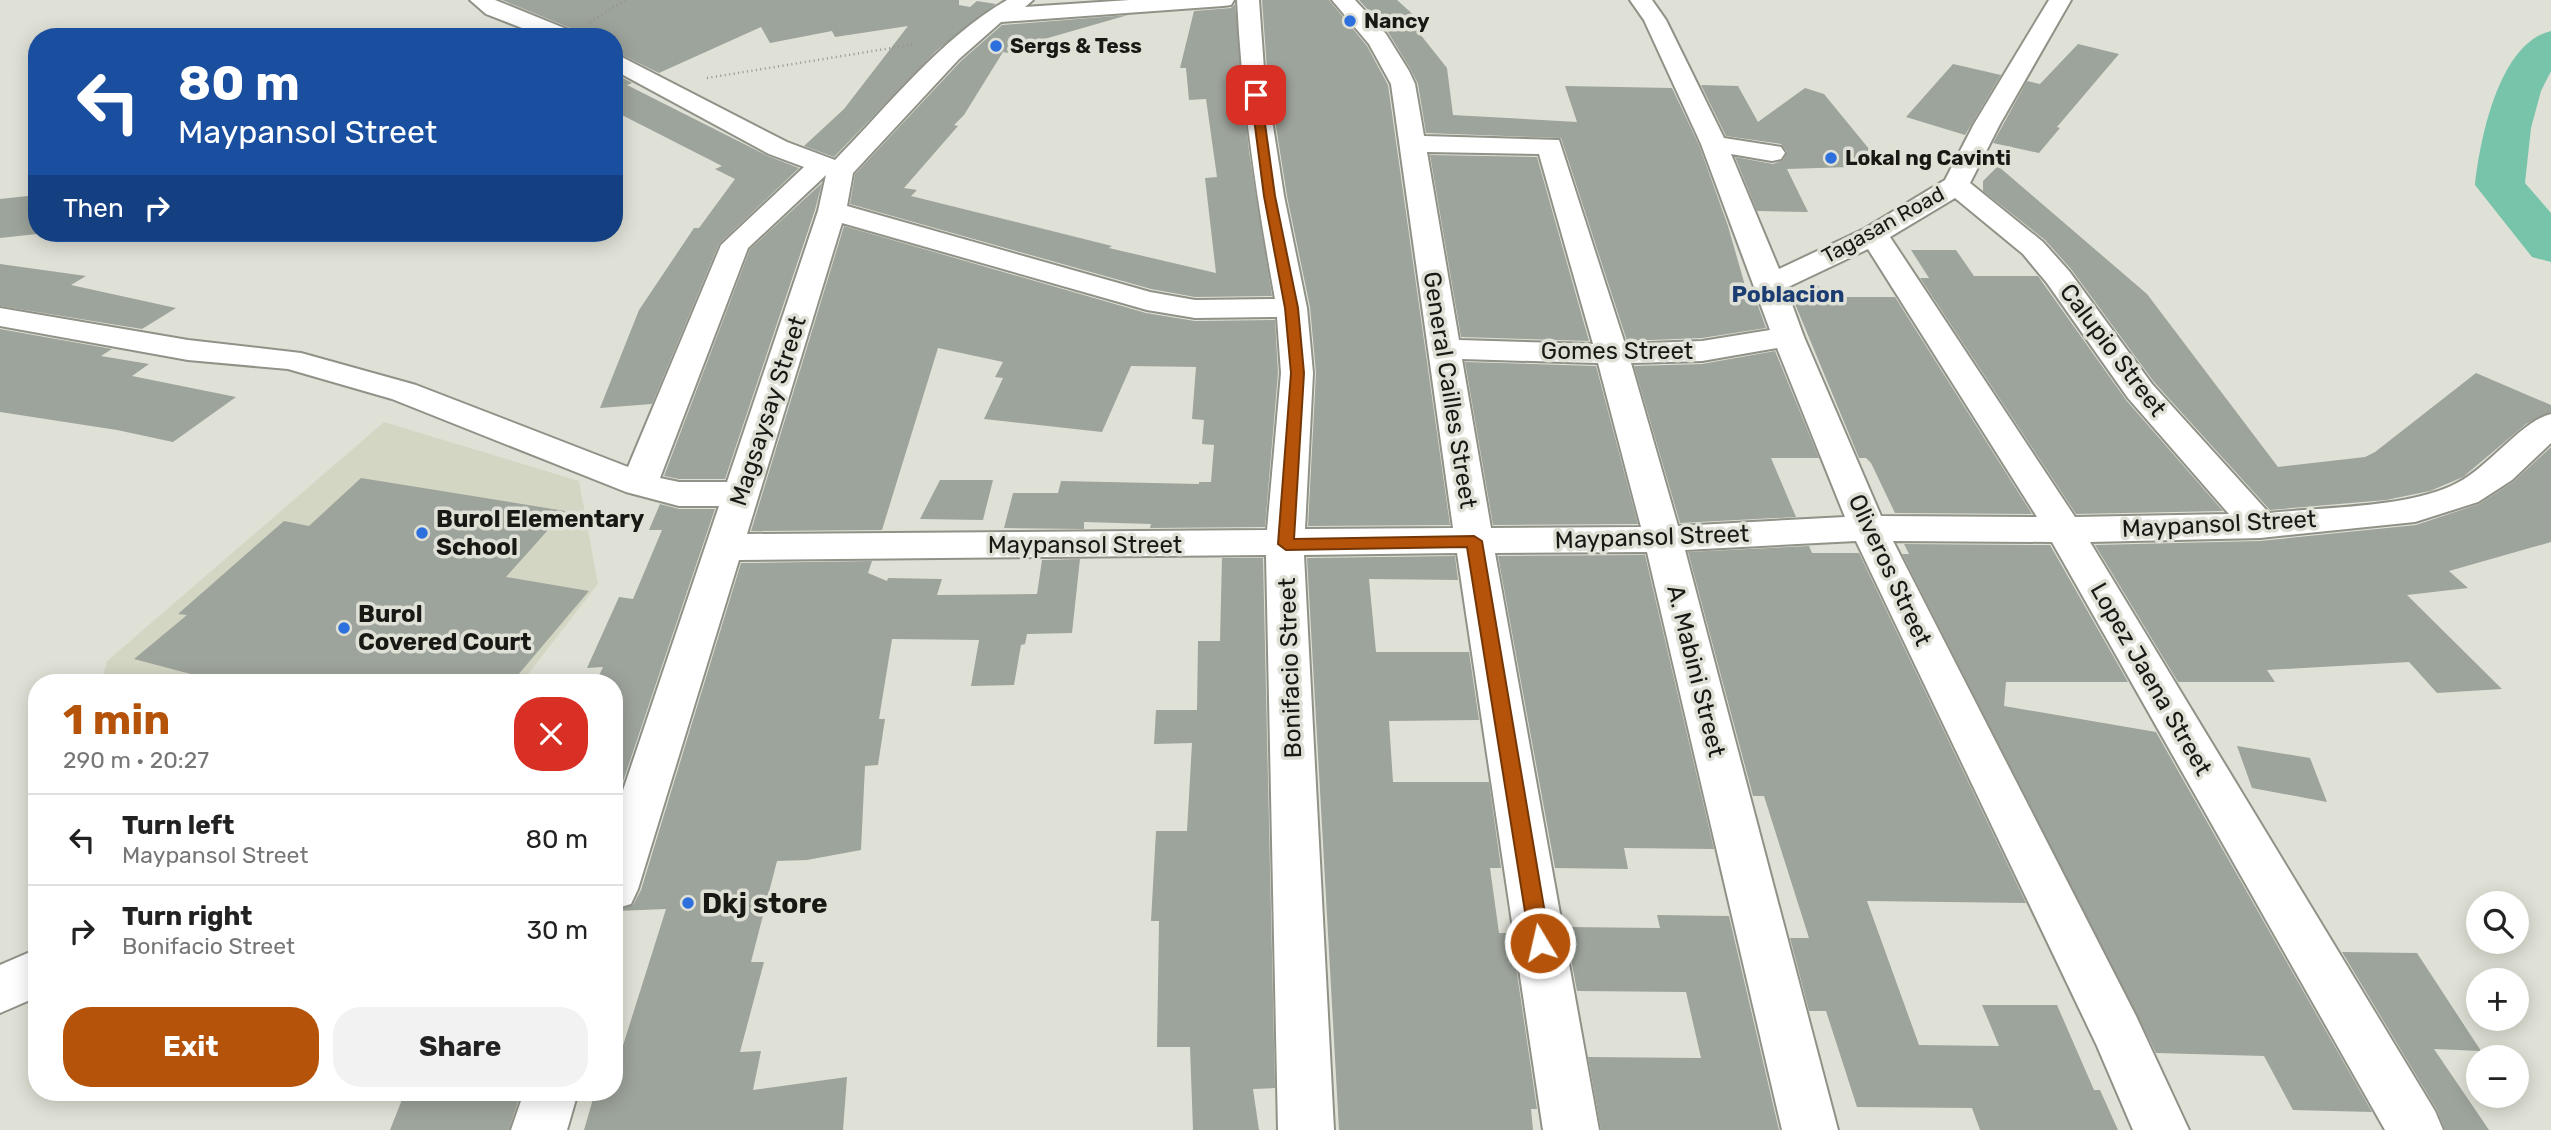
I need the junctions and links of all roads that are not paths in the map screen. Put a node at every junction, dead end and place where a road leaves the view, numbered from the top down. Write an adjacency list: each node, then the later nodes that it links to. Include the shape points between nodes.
1 (481, 0): 8 (street)
2 (1223, 0): 7 (street)
3 (1248, 0): 18 (street, Bonifacio Street, via 1266,171)
4 (1343, 0): 10 (street, General Cailles Street, via 1392,58 1403,85)
5 (1641, 0): 11 (street, Oliveros Street)
6 (2060, 0): 14 (street, Tagasan Road)
7 (996, 17): 13 (street)
8 (543, 28)
9 (623, 65): 13 (street, via 767,143)
10 (1413, 144): 21 (street, General Cailles Street); 22 (street, A. Mabini Street, via 1550,146)
11 (1714, 144): 12 (street); 17 (street, Oliveros Street)
12 (1772, 153)
13 (831, 167): 15 (street, Magsaysay Street); 24 (street, via 735,245)
14 (1956, 185): 16 (street, Tagasan Road); 26 (street, Calupio Street, via 2032,248 2058,277 2140,391)
15 (832, 211): 18 (street, via 1147,300 1195,309); 25 (street, Magsaysay Street)
16 (1874, 235): 17 (street, Tagasan Road); 28 (street, Lopez Jaena Street)
17 (1770, 284): 20 (street, Oliveros Street)
18 (1292, 308): 31 (street, Bonifacio Street, via 1297,373)
19 (0, 317): 24 (street, via 188,350 290,360 404,392)
20 (1788, 337): 22 (street, Gomes Street, via 1702,351); 27 (street, Oliveros Street)
21 (1445, 349): 22 (street, Gomes Street); 30 (street, General Cailles Street)
22 (1612, 354): 29 (street, A. Mabini Street)
23 (2551, 424): 26 (street, Maypansol Street, via 2499,472 2465,494 2415,510)
24 (639, 484): 25 (street, via 679,494)
25 (742, 494): 32 (street, Magsaysay Street)
26 (2260, 526): 28 (street, Maypansol Street)
27 (1868, 528): 28 (street, Maypansol Street); 29 (street, Maypansol Street); 41 (street, Oliveros Street)
28 (2064, 530): 42 (street, Lopez Jaena Street)
29 (1663, 539): 30 (street, Maypansol Street); 40 (street, A. Mabini Street)
30 (1474, 541): 31 (street, Maypansol Street); 39 (street, General Cailles Street)
31 (1286, 544): 32 (street, Maypansol Street); 38 (street, Bonifacio Street)
32 (725, 547): 33 (street, Magsaysay Street)
33 (623, 861)
34 (28, 976): 35 (street)
35 (0, 990)
36 (548, 1101): 37 (street)
37 (539, 1130)
38 (1306, 1130)
39 (1571, 1130)
40 (1810, 1130)
41 (2161, 1130)
42 (2415, 1130)

